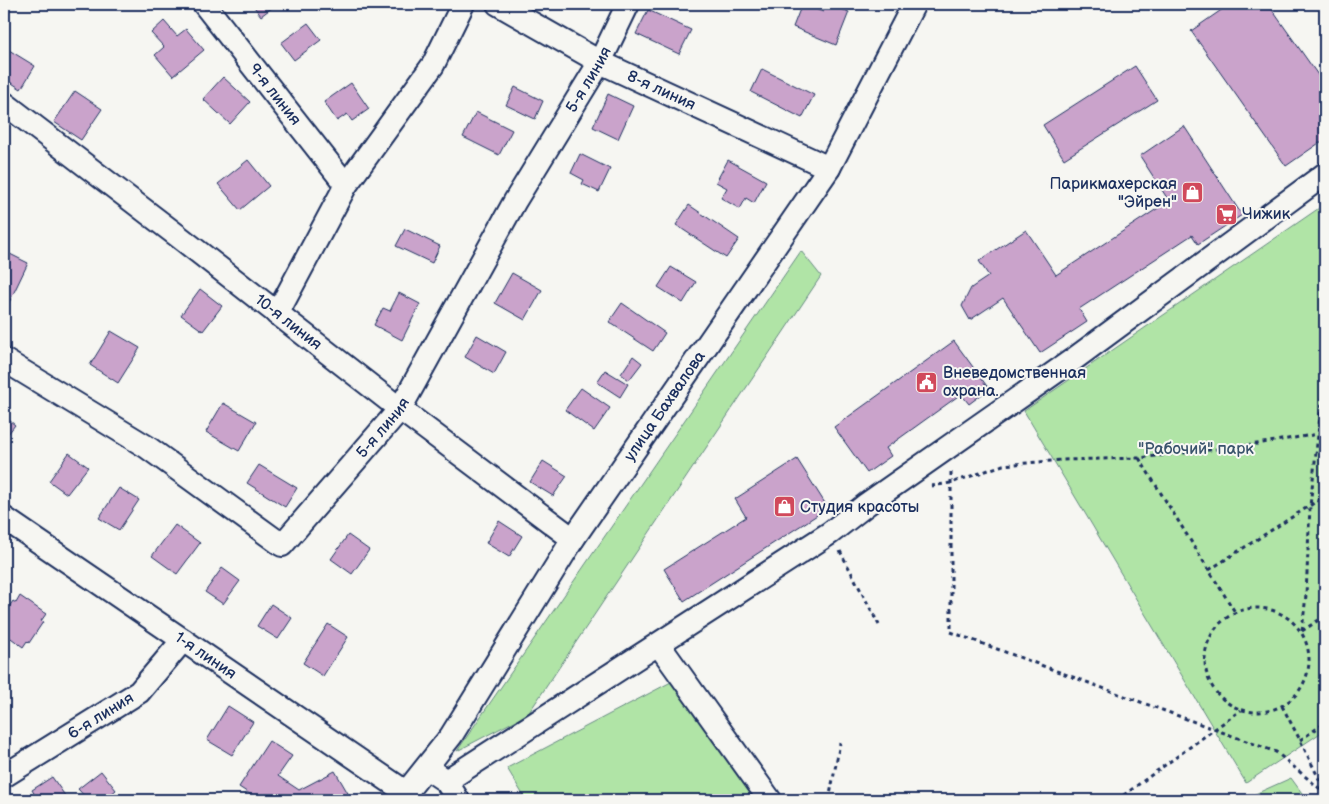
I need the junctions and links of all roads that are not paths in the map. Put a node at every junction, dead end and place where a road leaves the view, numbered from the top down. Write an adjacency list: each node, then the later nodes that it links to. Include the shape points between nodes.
1 (204, 4): 10 (street, 9-я линия)
2 (462, 4): 10 (street, via 433,65)
3 (498, 4): 6 (street, 8-я линия)
4 (628, 4): 6 (street, 5-я линия)
5 (914, 4): 8 (street, улица Бахвалова)
6 (600, 62): 8 (street, 8-я линия); 13 (street, 5-я линия, via 515,201)
7 (4, 103): 11 (street, 10-я линия)
8 (829, 168): 15 (street, улица Бахвалова)
9 (1325, 174): 17 (street, via 830,533)
10 (346, 185): 11 (street)
11 (277, 314): 13 (street, 10-я линия)
12 (4, 360): 13 (street, 5-я линия, via 147,447 282,545)
13 (400, 409): 15 (street, 10-я линия)
14 (4, 518): 16 (street, 1-я линия)
15 (573, 539): 18 (street, улица Бахвалова, via 451,736)
16 (183, 640): 19 (street, 6-я линия, via 140,692); 21 (street, 1-я линия)
17 (659, 645): 20 (street); 23 (street)
18 (427, 768): 20 (street); 21 (street, улица Бахвалова)
19 (4, 776)
20 (446, 781): 22 (street)
21 (403, 797)
22 (458, 800)
23 (770, 800)

